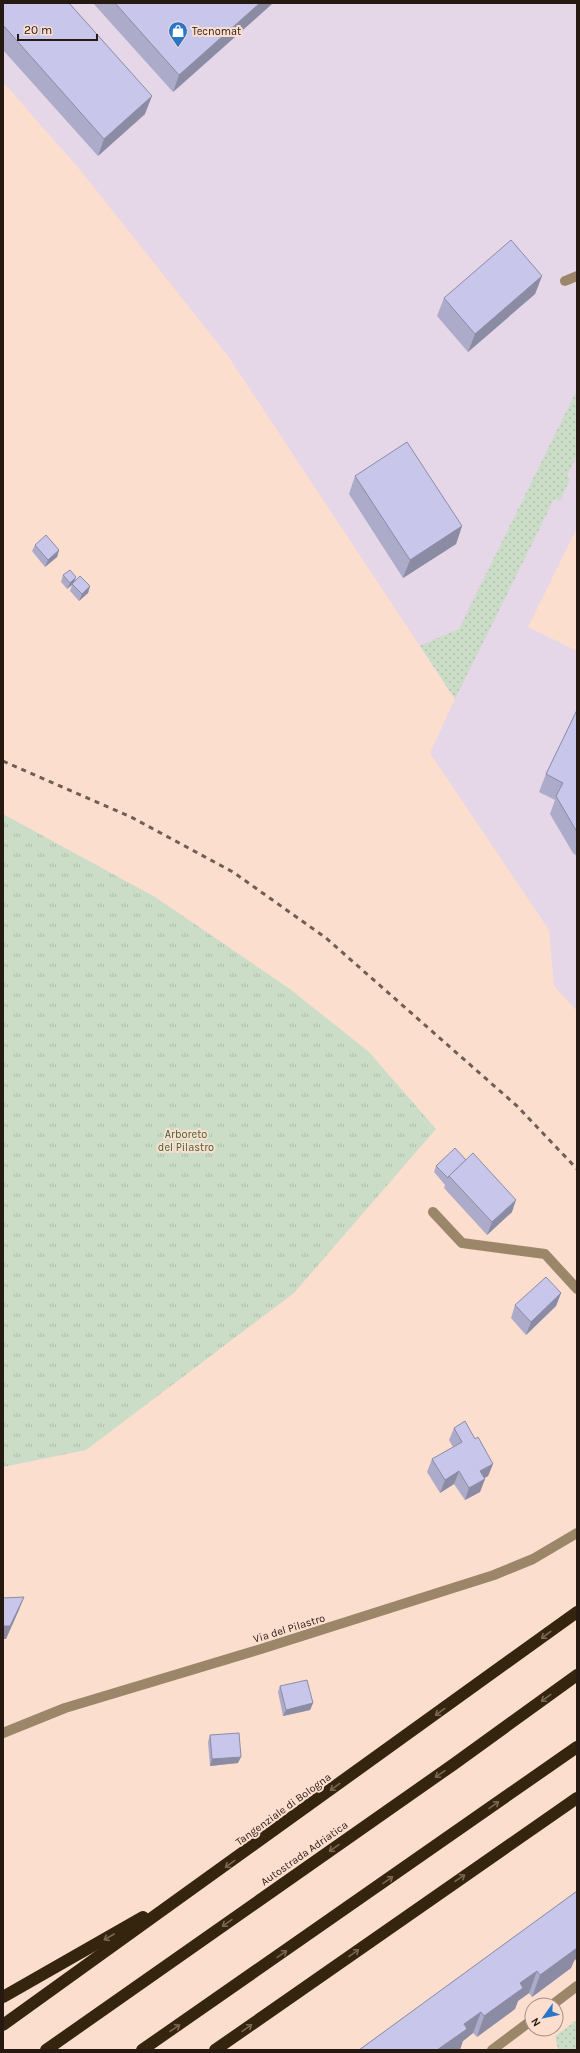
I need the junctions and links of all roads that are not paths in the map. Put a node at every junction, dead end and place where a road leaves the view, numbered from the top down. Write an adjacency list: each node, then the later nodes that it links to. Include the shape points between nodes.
1 (577, 276): 2 (street)
2 (565, 281)
3 (433, 1212): 4 (street, via 462,1243 545,1254)
4 (577, 1289)
5 (577, 1533): 8 (street, Via del Pilastro, via 533,1559 494,1575 65,1708)
6 (577, 1612): 11 (highway, Tangenziale di Bologna, one-way to 11)
7 (577, 1674): 17 (highway, Autostrada Adriatica, one-way to 17, via 454,1764)
8 (3, 1733)
9 (577, 1747): 18 (highway, one-way to 9)
10 (577, 1798): 19 (highway, one-way to 10)
11 (203, 1883): 13 (highway, one-way to 13); 15 (highway, Tangenziale di Bologna)
12 (577, 1986): 14 (street)
13 (3, 1997)
14 (563, 1997)
15 (3, 2025)
16 (524, 2026): 20 (street)
17 (46, 2050)
18 (142, 2050)
19 (215, 2050)
20 (492, 2050)

